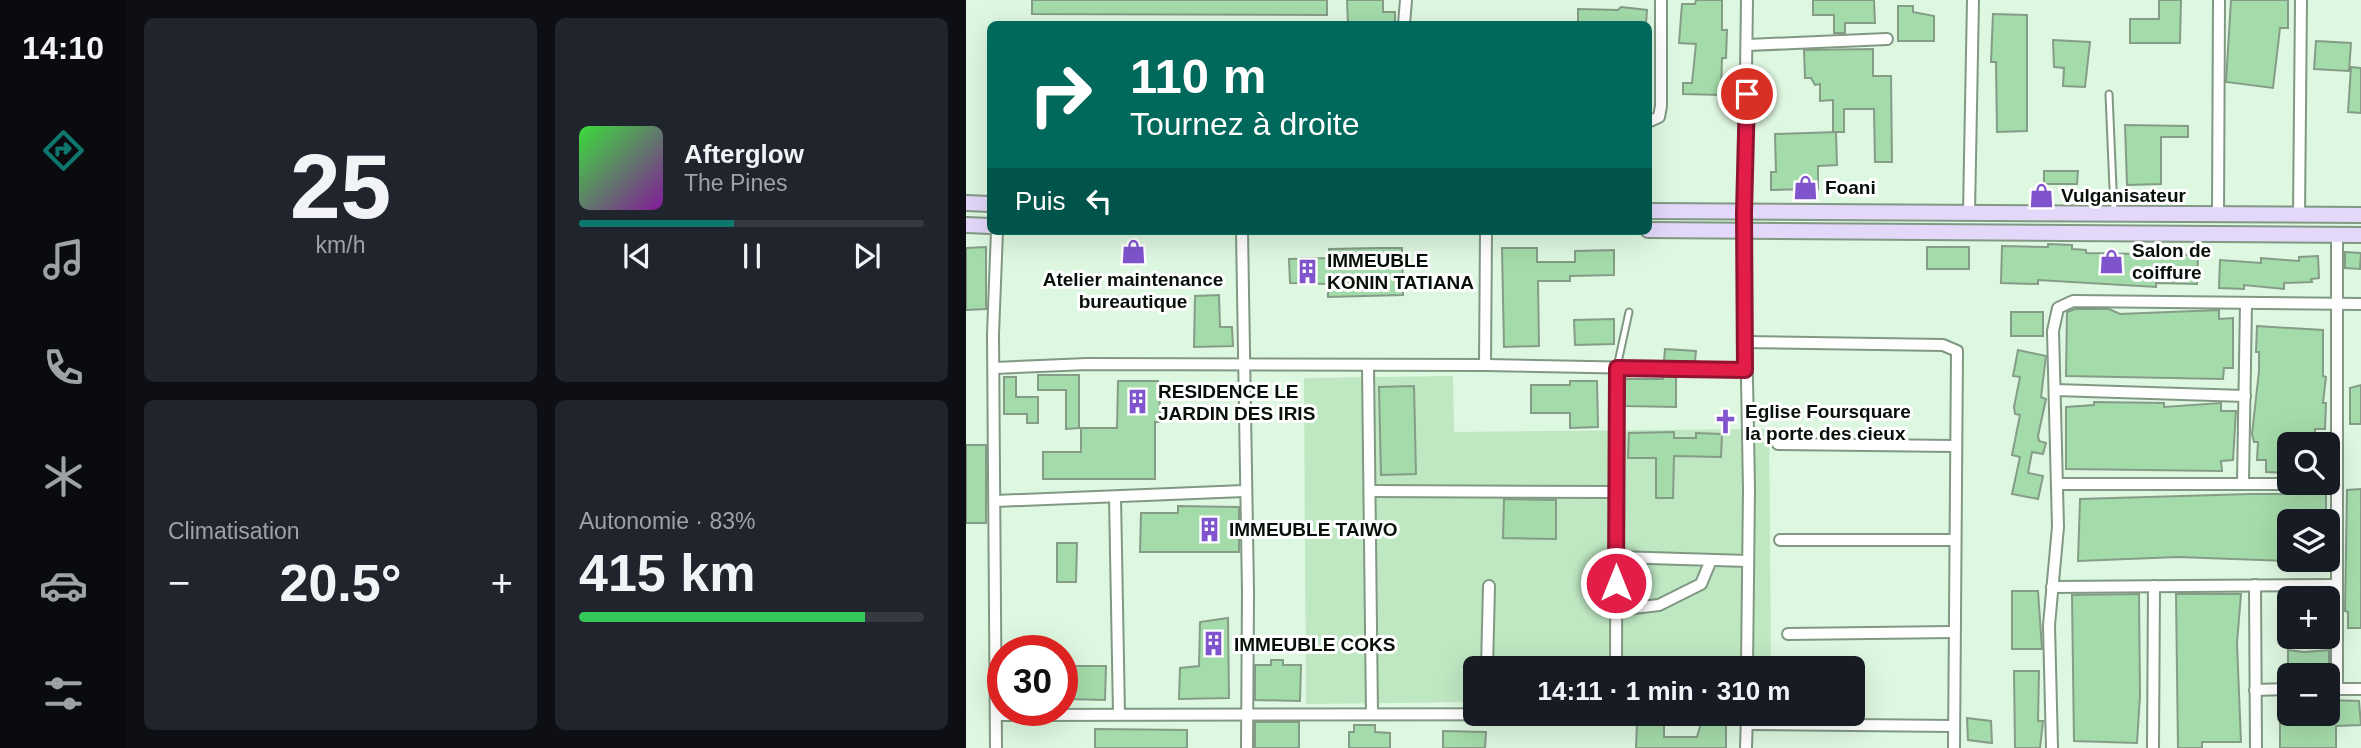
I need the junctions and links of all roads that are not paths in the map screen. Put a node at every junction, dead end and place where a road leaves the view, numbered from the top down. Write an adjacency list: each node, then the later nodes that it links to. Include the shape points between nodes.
1 (1406, 0): 7 (street)
2 (1661, 0): 11 (street, via 1661,106 1659,117)
3 (1747, 0): 9 (street)
4 (1973, 0): 15 (street)
5 (2219, 0): 18 (street)
6 (2301, 0): 19 (street)
7 (1404, 21)
8 (1887, 39): 9 (street)
9 (1748, 45): 17 (street)
10 (2109, 94): 16 (lane)
11 (1652, 120)
12 (966, 203): 13 (main road)
13 (987, 204)
14 (1652, 212): 17 (main road)
15 (1969, 212): 16 (main road); 17 (main road)
16 (2115, 212): 18 (main road)
17 (1744, 213): 24 (street)
18 (2218, 215): 19 (main road)
19 (2299, 215): 20 (main road)
20 (2361, 215)
21 (966, 225): 22 (main road)
22 (987, 226)
23 (1652, 230): 24 (main road)
24 (1744, 231): 28 (main road); 34 (street)
25 (997, 235): 38 (street)
26 (1242, 235): 36 (street)
27 (1486, 235): 35 (street)
28 (2337, 235): 29 (main road); 31 (street)
29 (2361, 235)
30 (2246, 303): 31 (street); 41 (street, via 2064,303 2058,308 2053,331); 42 (street)
31 (2334, 304): 32 (street); 43 (street)
32 (2361, 304)
33 (1629, 312): 39 (lane)
34 (1745, 342): 40 (street); 45 (street, via 1943,345 1957,351)
35 (1485, 365): 37 (street); 39 (street)
36 (1245, 366): 37 (street); 38 (street); 49 (street)
37 (1368, 366): 50 (street)
38 (994, 368): 54 (street)
39 (1617, 368): 40 (street); 51 (street)
40 (1745, 370): 59 (street)
41 (2056, 390): 42 (street); 48 (street)
42 (2245, 396): 46 (street)
43 (2335, 432)
44 (1778, 444): 45 (street)
45 (1955, 446): 56 (street)
46 (2244, 482): 47 (street); 48 (street)
47 (2277, 483)
48 (2058, 484): 64 (street)
49 (1244, 491): 53 (street); 77 (street)
50 (1370, 491): 51 (street); 80 (street)
51 (1616, 492): 57 (street)
52 (2336, 495): 61 (street)
53 (1115, 497): 54 (street); 79 (street)
54 (995, 501): 68 (street)
55 (1780, 540): 56 (street)
56 (1954, 540): 66 (street)
57 (1616, 557): 58 (street); 65 (street)
58 (1711, 560): 59 (street); 65 (street, via 1701,584 1659,605)
59 (1748, 561): 71 (street)
60 (2255, 585): 61 (street); 63 (street); 76 (street)
61 (2337, 585): 72 (street)
62 (1489, 586): 69 (street)
63 (2154, 586): 64 (street); 91 (street)
64 (2052, 587): 90 (street)
65 (1616, 610): 70 (street)
66 (1953, 632): 67 (street); 85 (street)
67 (1788, 634)
68 (996, 635)
69 (1488, 656)
70 (1616, 656)
71 (1747, 656)
72 (2333, 663)
73 (2277, 689): 76 (street)
74 (2340, 689): 75 (street)
75 (2361, 689)
76 (2255, 690): 92 (street)
77 (1247, 713): 79 (street); 80 (street); 87 (street)
78 (1078, 714): 79 (street)
79 (1119, 714)
80 (1372, 715): 81 (street)
81 (1463, 715)
82 (1865, 723): 85 (street)
83 (996, 726): 86 (street)
84 (1747, 726): 88 (street)
85 (1953, 726): 89 (street)
86 (996, 748)
87 (1247, 748)
88 (1746, 748)
89 (1954, 748)
90 (2052, 748)
91 (2153, 748)
92 (2256, 748)

